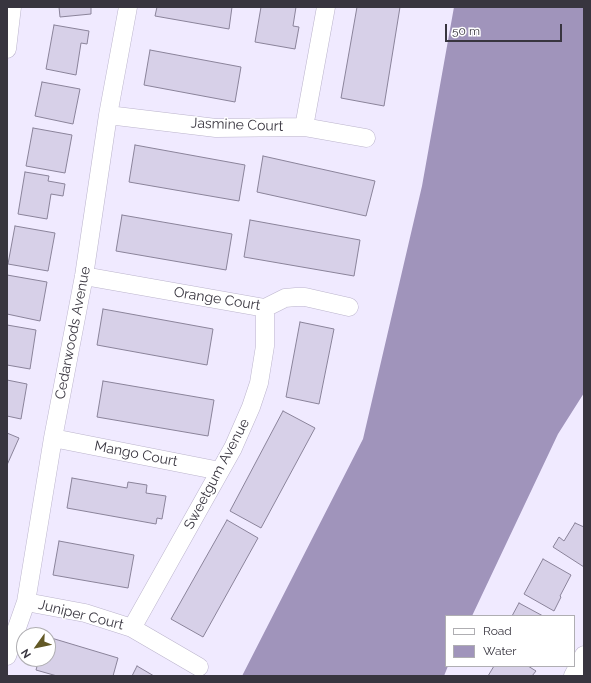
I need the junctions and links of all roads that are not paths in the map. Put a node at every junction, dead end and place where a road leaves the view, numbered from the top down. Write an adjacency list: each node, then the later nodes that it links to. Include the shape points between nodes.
1 (12, 7): 4 (street)
2 (128, 7): 5 (street, Cedarwoods Avenue)
3 (326, 7): 6 (street)
4 (7, 49)
5 (108, 115): 6 (street, Jasmine Court, via 216,128); 8 (street, Cedarwoods Avenue)
6 (304, 127): 7 (street, Jasmine Court)
7 (366, 138)
8 (84, 276): 10 (street, Orange Court); 11 (street, Cedarwoods Avenue)
9 (348, 307): 10 (street, Orange Court, via 296,297 285,298)
10 (265, 308): 12 (street, Sweetgum Avenue, via 265,346 259,383 242,428)
11 (53, 438): 12 (street, Mango Court); 13 (street, Cedarwoods Avenue)
12 (220, 471): 14 (street, Sweetgum Avenue)
13 (26, 602): 14 (street, Juniper Court, via 85,613); 16 (street, Cedarwoods Avenue)
14 (132, 628): 17 (street, Juniper Court)
15 (584, 655): 18 (street)
16 (7, 656)
17 (199, 667)
18 (573, 676)

